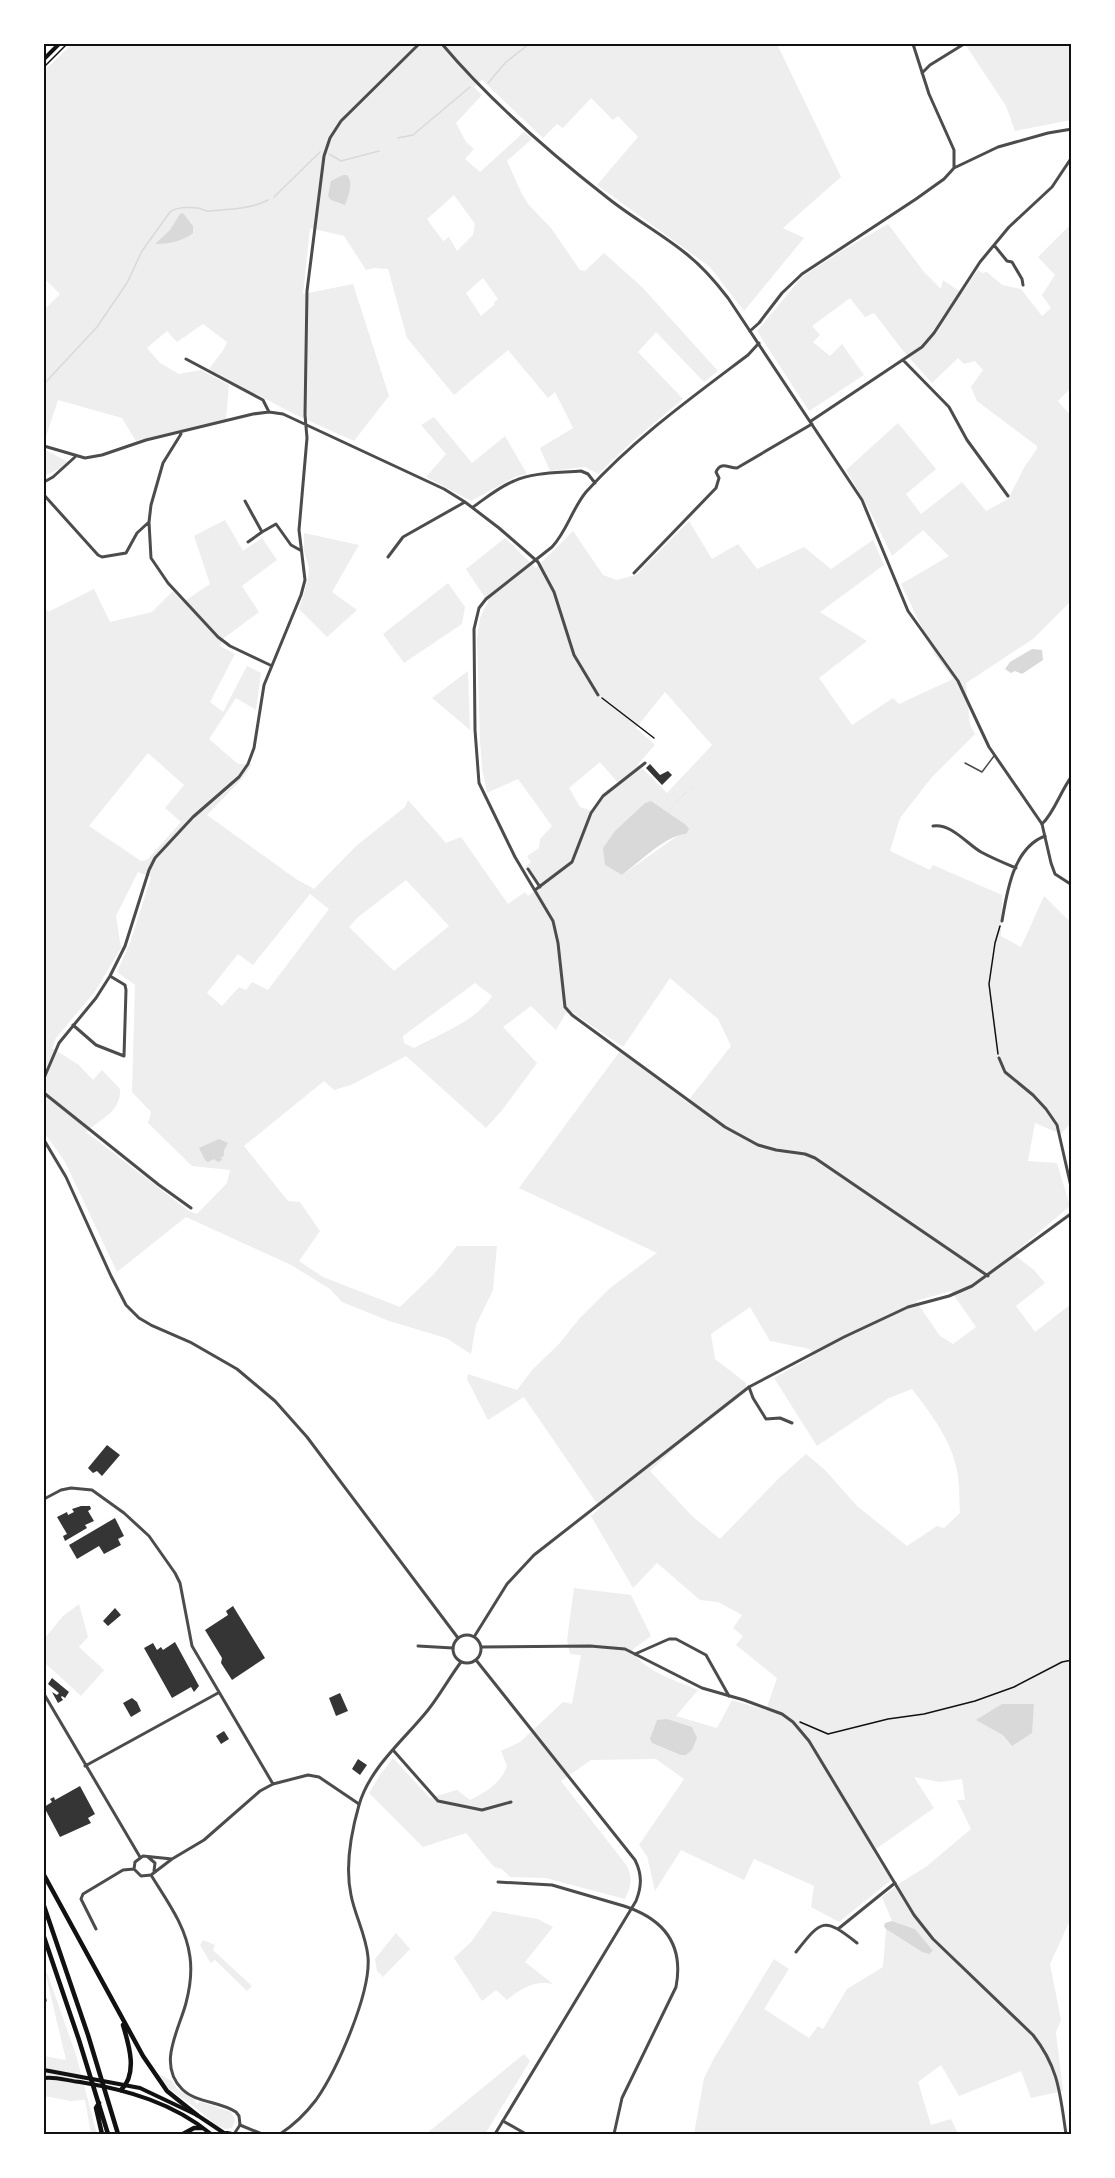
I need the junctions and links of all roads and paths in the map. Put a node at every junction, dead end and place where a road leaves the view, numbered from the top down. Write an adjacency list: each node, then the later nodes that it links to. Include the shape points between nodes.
1 (59, 44): 7 (main road)
2 (67, 44): 8 (path)
3 (419, 44): 21 (street, via 341,121 327,147 307,291)
4 (442, 44): 15 (street, via 475,81 611,201 695,261 721,289)
5 (913, 44): 9 (street)
6 (963, 44): 9 (street)
7 (44, 59)
8 (44, 67)
9 (922, 73): 12 (street, via 954,150)
10 (1071, 129): 12 (street, via 998,147)
11 (1071, 157): 13 (street, via 1052,187)
12 (954, 168): 15 (street, via 916,199 802,274)
13 (994, 245): 14 (street, via 1012,262); 18 (street, via 934,333)
14 (1023, 285)
15 (750, 331): 16 (street)
16 (759, 343): 20 (street); 26 (street, via 630,447)
17 (186, 359): 19 (street, via 262,400)
18 (903, 360): 20 (street); 28 (street, via 949,407 967,440)
19 (269, 412): 21 (street); 22 (street)
20 (812, 422): 38 (street, via 737,468 719,467 716,488); 42 (street, via 862,500 908,611 950,669)
21 (306, 425): 30 (street); 35 (street)
22 (182, 433): 24 (street, via 102,455); 32 (street, via 163,463)
23 (44, 446): 24 (street)
24 (75, 457): 25 (street)
25 (44, 482)
26 (595, 483): 31 (street, via 581,471 526,477); 37 (street, via 561,537)
27 (44, 495): 32 (street, via 102,557 126,553)
28 (1008, 496)
29 (244, 501): 33 (street)
30 (465, 502): 31 (street); 36 (street, via 403,537)
31 (473, 507): 37 (street)
32 (148, 522): 39 (street, via 151,558 168,582 218,637)
33 (262, 532): 34 (street); 35 (street, via 276,524 291,545)
34 (248, 542)
35 (300, 550): 39 (street, via 305,580)
36 (388, 557)
37 (535, 559): 40 (street, via 554,592 574,655); 53 (street, via 478,608 474,629 479,783)
38 (634, 573)
39 (270, 665): 55 (street, via 248,764 155,858 125,946)
40 (598, 695): 41 (path)
41 (654, 738)
42 (995, 755): 44 (lane, via 982,772); 46 (street)
43 (645, 763): 52 (street, via 603,796 591,813 572,862)
44 (965, 763)
45 (1071, 776): 46 (street)
46 (1042, 824): 48 (street)
47 (933, 826): 49 (street, via 955,832 982,853)
48 (1046, 836): 49 (street, via 1034,841); 51 (street, via 1053,870)
49 (1016, 868): 54 (street)
50 (528, 869): 52 (street)
51 (1071, 885)
52 (540, 887): 53 (street)
53 (535, 890): 64 (street, via 553,921 566,1007 572,1015 725,1127 758,1145 815,1158)
54 (1002, 921): 57 (path, via 988,984)
55 (110, 976): 56 (street); 56 (street, via 126,990 124,1056 96,1045)
56 (73, 1025): 58 (street, via 59,1043)
57 (999, 1058): 61 (street, via 1005,1072 1034,1095 1057,1125)
58 (44, 1078)
59 (44, 1093): 62 (street)
60 (44, 1140): 69 (street, via 66,1177 126,1305 151,1325 190,1342 237,1370 275,1401 307,1437)
61 (1071, 1191)
62 (191, 1208)
63 (1071, 1213): 64 (street)
64 (988, 1276): 65 (street, via 949,1296 908,1307 860,1328)
65 (749, 1387): 66 (street, via 766,1419 780,1418); 68 (street, via 534,1555 507,1584)
66 (792, 1423)
67 (44, 1499): 77 (street, via 71,1488 92,1491 149,1536 180,1583 192,1646)
68 (474, 1637): 69 (street); 71 (street)
69 (458, 1638): 72 (street)
70 (418, 1646): 72 (street)
71 (481, 1647): 73 (street, via 590,1646); 74 (street)
72 (453, 1648): 76 (street)
73 (635, 1654): 79 (street, via 695,1685); 79 (street, via 676,1639 706,1655)
74 (476, 1660): 76 (street); 95 (street, via 634,1860 641,1887)
75 (1071, 1660): 80 (path, via 1014,1687 924,1714 828,1734)
76 (461, 1662): 81 (street, via 427,1711)
77 (218, 1693): 82 (street); 83 (street)
78 (44, 1694): 82 (street)
79 (729, 1695): 80 (street, via 782,1714)
80 (793, 1722): 93 (street, via 809,1741)
81 (393, 1750): 84 (street, via 438,1801 482,1810); 85 (street, via 379,1766)
82 (85, 1766): 87 (street)
83 (273, 1784): 85 (street, via 308,1775 319,1777); 88 (street, via 204,1840)
84 (511, 1802)
85 (359, 1803): 121 (street, via 349,1877 368,1958 366,1990 327,2083 298,2121)
86 (147, 1856): 87 (street); 88 (street); 90 (street, via 154,1863)
87 (140, 1857): 89 (street)
88 (172, 1859): 90 (street)
89 (134, 1869): 90 (street, via 141,1876); 96 (street, via 123,1870 82,1894)
90 (152, 1874): 111 (street, via 184,1931 190,1957 190,1988 170,2053 171,2071 189,2094 236,2112)
91 (44, 1875): 103 (highway)
92 (498, 1882): 95 (street, via 552,1885)
93 (895, 1882): 97 (street); 125 (street, via 933,1939 1046,2051)
94 (44, 1906): 115 (highway)
95 (632, 1908): 110 (street); 124 (street, via 661,1926 671,1939 679,1974 622,2098)
96 (96, 1929)
97 (838, 1929): 99 (street); 100 (street, via 822,1925)
98 (44, 1937): 108 (highway)
99 (857, 1943)
100 (796, 1952)
101 (44, 1992): 102 (lane)
102 (46, 2001)
103 (121, 2017): 106 (highway, via 130,2060); 109 (highway, via 167,2091)
104 (44, 2070): 106 (main road)
105 (44, 2078): 107 (main road)
106 (126, 2085): 107 (highway); 109 (main road)
107 (121, 2090): 112 (main road, via 181,2113)
108 (99, 2103): 113 (highway, via 96,2108); 114 (highway)
109 (197, 2115): 118 (main road)
110 (504, 2121): 122 (street); 123 (street)
111 (240, 2125): 119 (street); 120 (street)
112 (202, 2128): 116 (highway); 117 (main road)
113 (102, 2134)
114 (108, 2134)
115 (118, 2134)
116 (183, 2134)
117 (211, 2134)
118 (223, 2134): 119 (main road)
119 (233, 2134)
120 (262, 2134)
121 (280, 2134)
122 (495, 2134)
123 (526, 2134)
124 (614, 2134)
125 (1066, 2134)

